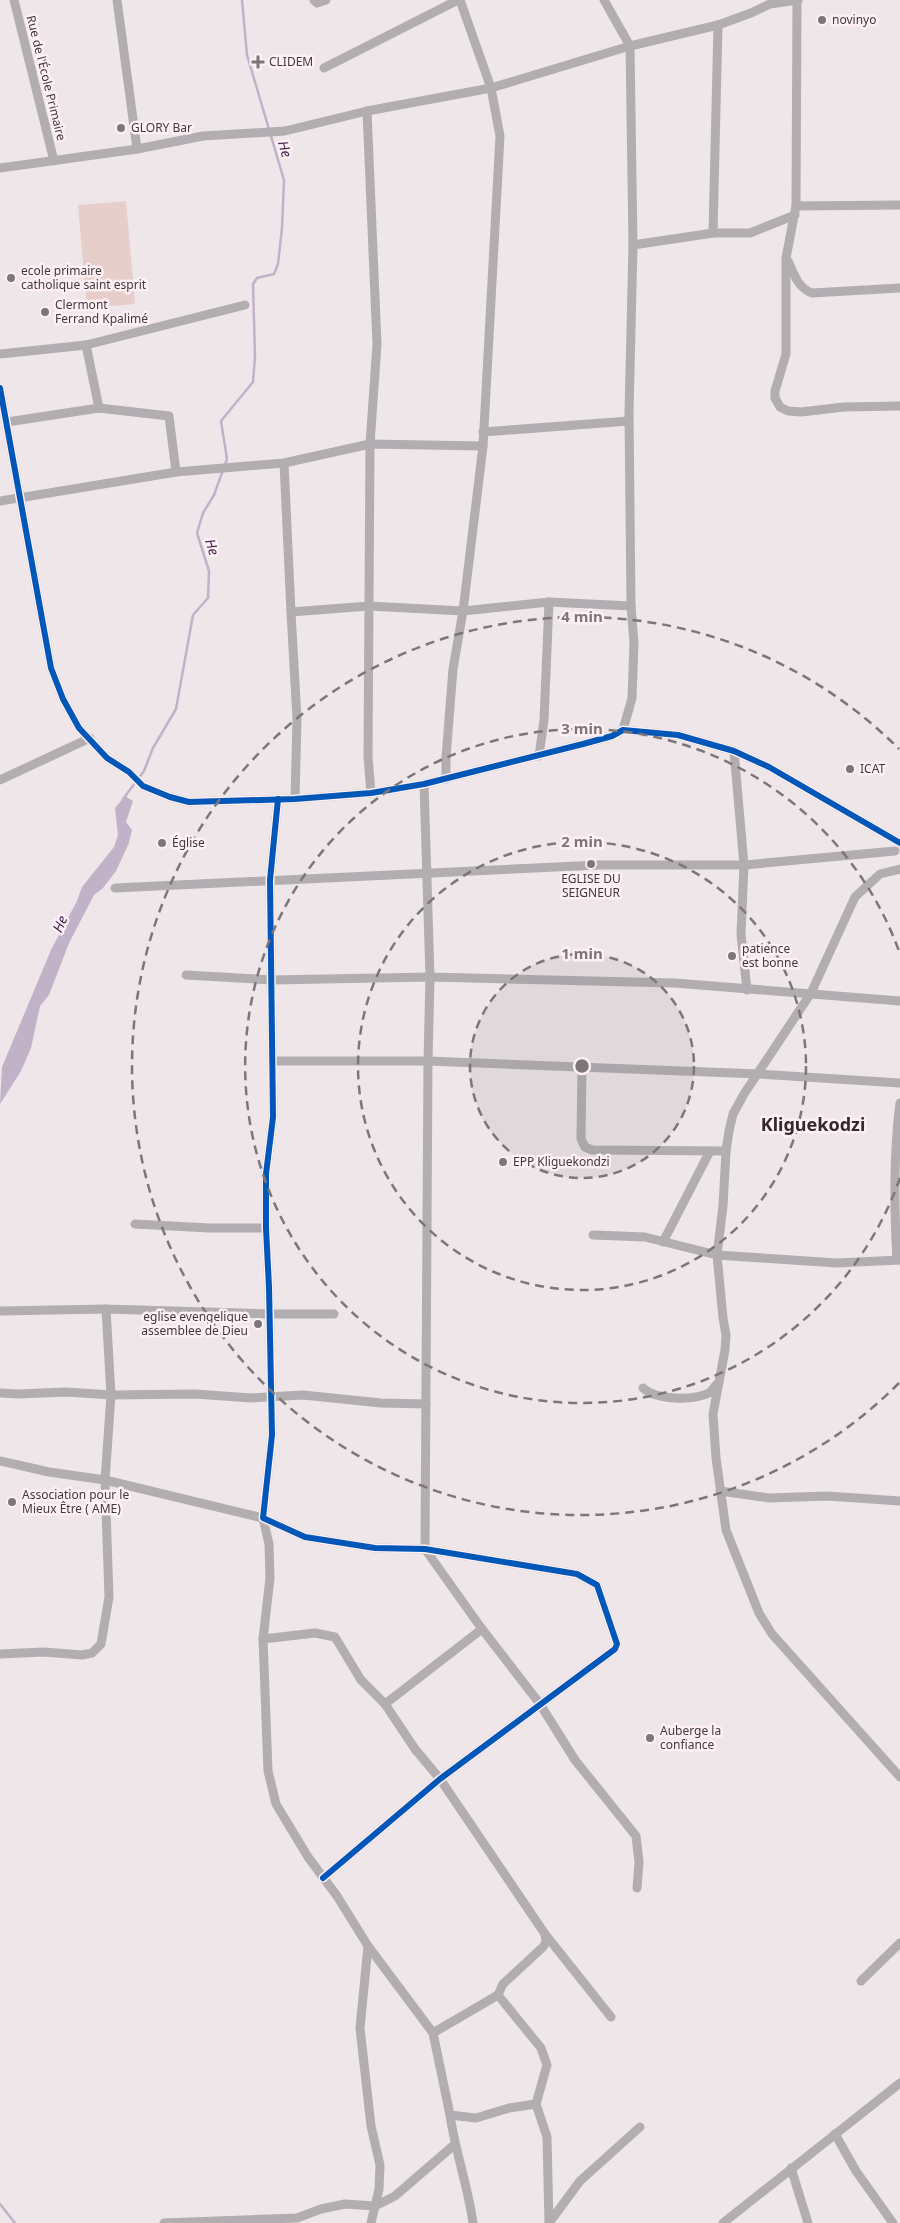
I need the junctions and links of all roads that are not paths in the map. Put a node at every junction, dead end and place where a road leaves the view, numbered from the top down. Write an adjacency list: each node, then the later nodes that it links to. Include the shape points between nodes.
1 (14, 0): 15 (street, Rue de l'École Primaire)
2 (117, 0): 14 (street)
3 (314, 0): 4 (street, via 317,3)
4 (326, 0)
5 (459, 0): 11 (street); 12 (street)
6 (604, 0): 10 (street)
7 (798, 0): 8 (street); 18 (street)
8 (770, 2): 9 (street, via 751,14)
9 (718, 25): 10 (street); 19 (street)
10 (630, 46): 12 (street); 20 (street)
11 (324, 68)
12 (491, 88): 13 (street); 31 (street, via 500,136)
13 (367, 111): 14 (street, via 285,131 203,136); 32 (street, via 377,344)
14 (137, 149): 15 (street)
15 (54, 161): 16 (street)
16 (0, 168)
17 (900, 205): 18 (street)
18 (796, 211): 19 (street, via 750,233); 21 (street)
19 (713, 233): 20 (street)
20 (633, 245): 29 (street)
21 (786, 258): 22 (street, via 798,281 812,293); 27 (street, via 786,354 775,391 780,407 801,412)
22 (900, 288)
23 (245, 305): 24 (street)
24 (86, 344): 25 (street); 28 (street)
25 (0, 354)
26 (0, 388): 30 (street)
27 (900, 406)
28 (99, 408): 30 (street); 35 (street, via 169,416)
29 (629, 421): 31 (street); 40 (street)
30 (7, 422): 36 (street)
31 (483, 432): 33 (street)
32 (370, 444): 33 (street); 34 (street); 39 (street)
33 (483, 446): 41 (street)
34 (284, 463): 35 (street); 42 (street)
35 (176, 472): 36 (street)
36 (19, 497): 37 (street); 44 (street, via 51,668 79,728)
37 (0, 500)
38 (549, 602): 40 (street); 41 (street); 46 (street, via 544,720)
39 (369, 606): 41 (street); 42 (street); 50 (street, via 368,757)
40 (631, 606): 43 (street, via 634,643 632,698)
41 (463, 611): 47 (street, via 453,669)
42 (291, 612): 52 (street, via 297,719)
43 (623, 730): 45 (street, via 678,735); 46 (street)
44 (90, 738): 48 (street); 51 (street, via 107,758 143,786 170,797 189,802)
45 (734, 751): 53 (street, via 768,767); 54 (street)
46 (539, 756): 47 (street)
47 (446, 779): 49 (street)
48 (0, 780)
49 (424, 784): 50 (street); 56 (street)
50 (371, 792): 52 (street)
51 (278, 799): 52 (street); 57 (street)
52 (295, 799)
53 (898, 848): 54 (street)
54 (744, 865): 56 (street, via 599,865); 62 (street, via 742,934)
55 (900, 869): 63 (street, via 880,874 855,897)
56 (427, 874): 57 (street); 60 (street)
57 (270, 880): 58 (street); 61 (street)
58 (115, 888)
59 (186, 975): 61 (street)
60 (430, 978): 61 (street); 62 (street, via 675,983); 66 (street)
61 (272, 980): 65 (street)
62 (747, 990): 63 (street)
63 (811, 993): 64 (street); 68 (street)
64 (900, 1002)
65 (273, 1061): 66 (street); 74 (street)
66 (428, 1062): 67 (street); 88 (street)
67 (582, 1068): 68 (street); 71 (street, via 581,1139 585,1147 592,1150)
68 (759, 1074): 69 (street); 72 (street, via 733,1114)
69 (900, 1083)
70 (900, 1102): 78 (street, via 894,1167 894,1219)
71 (710, 1151): 72 (street); 76 (street)
72 (726, 1151): 77 (street, via 724,1206)
73 (134, 1224): 74 (street)
74 (266, 1228): 81 (street)
75 (593, 1235): 76 (street, via 646,1237)
76 (663, 1242): 77 (street)
77 (717, 1256): 78 (street, via 837,1263); 83 (street, via 726,1336)
78 (899, 1260)
79 (106, 1309): 80 (street); 81 (street); 86 (street)
80 (0, 1311)
81 (269, 1314): 82 (street); 87 (street)
82 (334, 1314)
83 (718, 1384): 84 (street, via 709,1392 684,1398 661,1397); 91 (street, via 713,1414)
84 (643, 1388)
85 (0, 1393): 86 (street)
86 (111, 1395): 87 (street); 90 (street)
87 (271, 1397): 88 (street, via 303,1395); 93 (street, via 272,1435)
88 (426, 1404): 94 (street)
89 (0, 1461): 90 (street)
90 (104, 1480): 93 (street); 97 (street, via 109,1597 101,1644 92,1653 82,1655 44,1652)
91 (720, 1491): 92 (street, via 769,1498 827,1496); 100 (street, via 726,1530 759,1613 772,1634)
92 (900, 1501)
93 (263, 1518): 94 (street, via 305,1537 374,1548); 96 (street, via 269,1544 270,1578)
94 (425, 1549): 95 (street); 99 (street, via 577,1574 597,1585 615,1638 615,1649)
95 (482, 1629): 98 (street); 99 (street)
96 (263, 1639): 98 (street, via 315,1633 335,1637 361,1680); 102 (street, via 268,1772 276,1804)
97 (0, 1654)
98 (385, 1704): 101 (street, via 414,1749)
99 (540, 1704): 101 (street); 103 (street, via 575,1760 636,1836)
100 (900, 1777)
101 (440, 1779): 102 (street); 104 (street)
102 (323, 1878): 106 (street)
103 (637, 1888)
104 (545, 1934): 108 (street, via 543,1947 503,1984); 109 (street)
105 (900, 1943): 107 (street)
106 (368, 1946): 110 (street); 118 (street, via 360,2028 371,2126 380,2165)
107 (861, 1981)
108 (498, 1995): 110 (street); 112 (street, via 540,2048 547,2065)
109 (611, 2017)
110 (433, 2034): 113 (street)
111 (900, 2083): 115 (street)
112 (536, 2104): 113 (street, via 476,2118); 122 (street, via 547,2137)
113 (450, 2115): 116 (street)
114 (640, 2127): 122 (street, via 580,2181)
115 (835, 2134): 117 (street); 125 (street, via 856,2171)
116 (454, 2145): 118 (street, via 396,2196); 121 (street, via 471,2204)
117 (791, 2168): 123 (street); 124 (street)
118 (375, 2206): 119 (street, via 346,2204 320,2208 297,2218); 120 (street)
119 (164, 2223)
120 (371, 2223)
121 (473, 2223)
122 (549, 2223)
123 (723, 2223)
124 (808, 2223)
125 (893, 2223)

